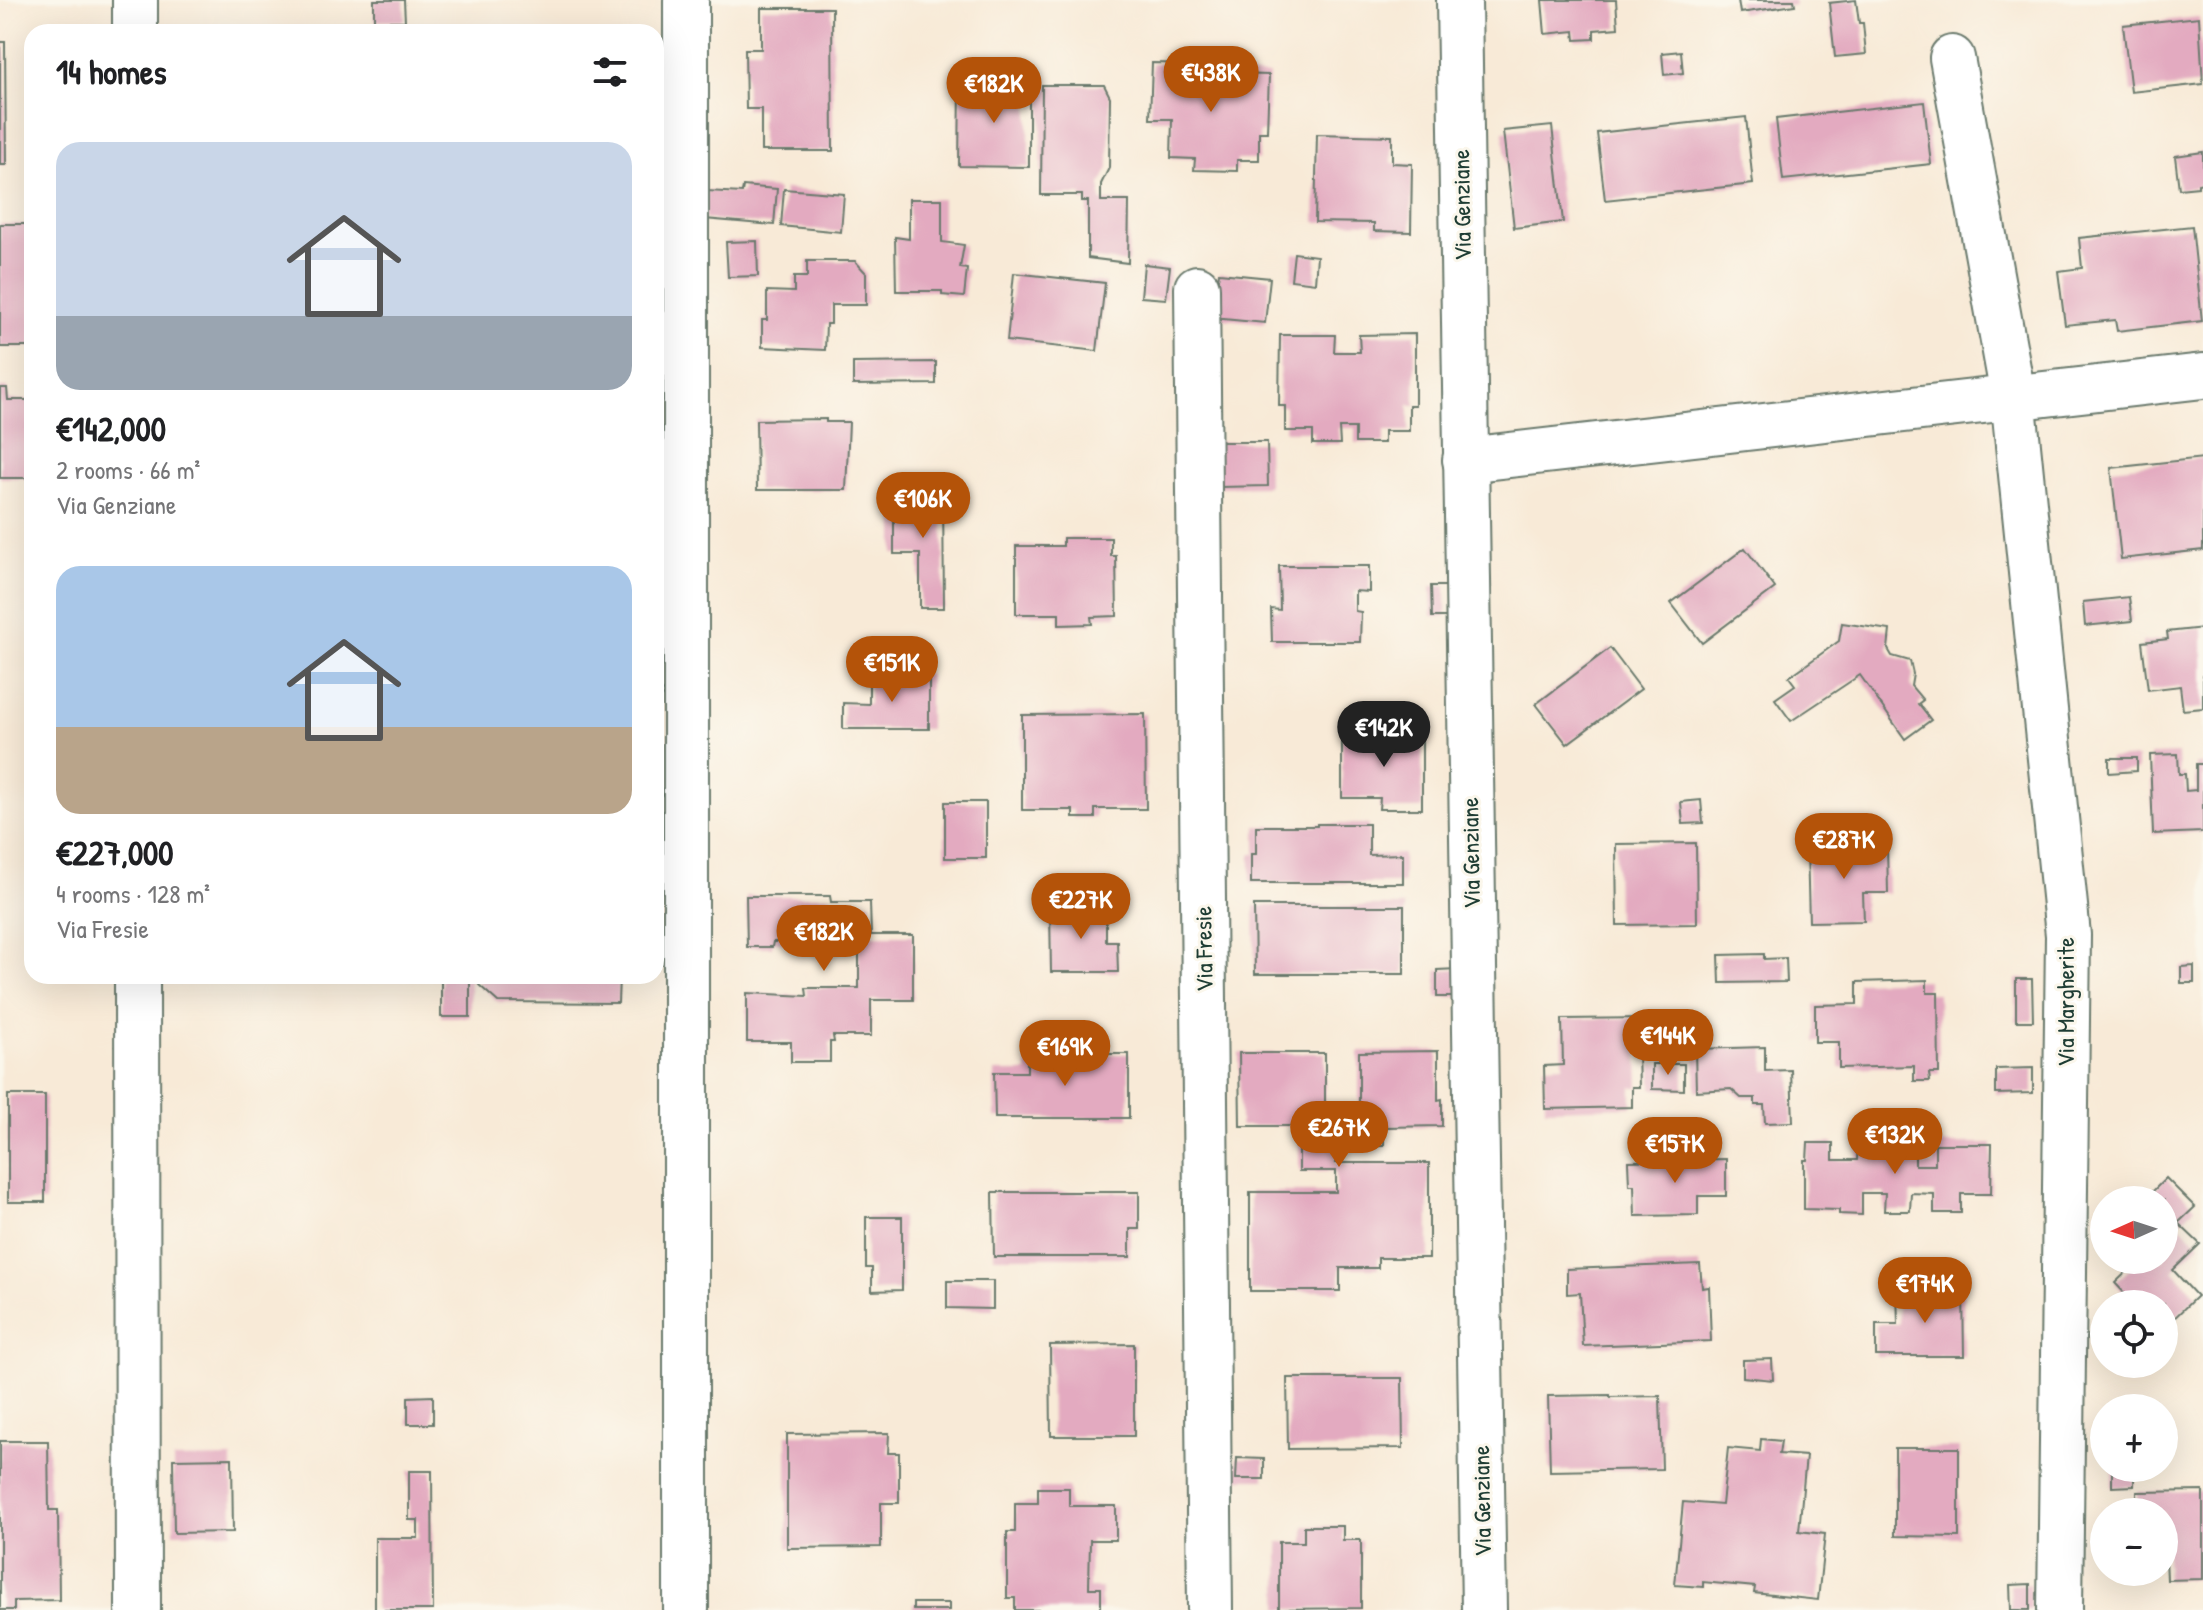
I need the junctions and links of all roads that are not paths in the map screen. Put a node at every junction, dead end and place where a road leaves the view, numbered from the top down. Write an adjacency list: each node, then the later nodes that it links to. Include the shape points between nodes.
1 (135, 0): 4 (street)
2 (686, 0): 12 (street)
3 (1459, 0): 9 (street, Via Genziane)
4 (135, 24)
5 (1952, 58): 8 (street, Via Margherite)
6 (1197, 288): 13 (street, Via Fresie)
7 (2203, 376): 8 (street)
8 (2013, 396): 9 (street); 15 (street, Via Margherite, via 2068,935)
9 (1465, 460): 14 (street, Via Genziane)
10 (137, 984): 11 (street)
11 (138, 1610)
12 (686, 1610)
13 (1210, 1610)
14 (1484, 1610)
15 (2060, 1610)

